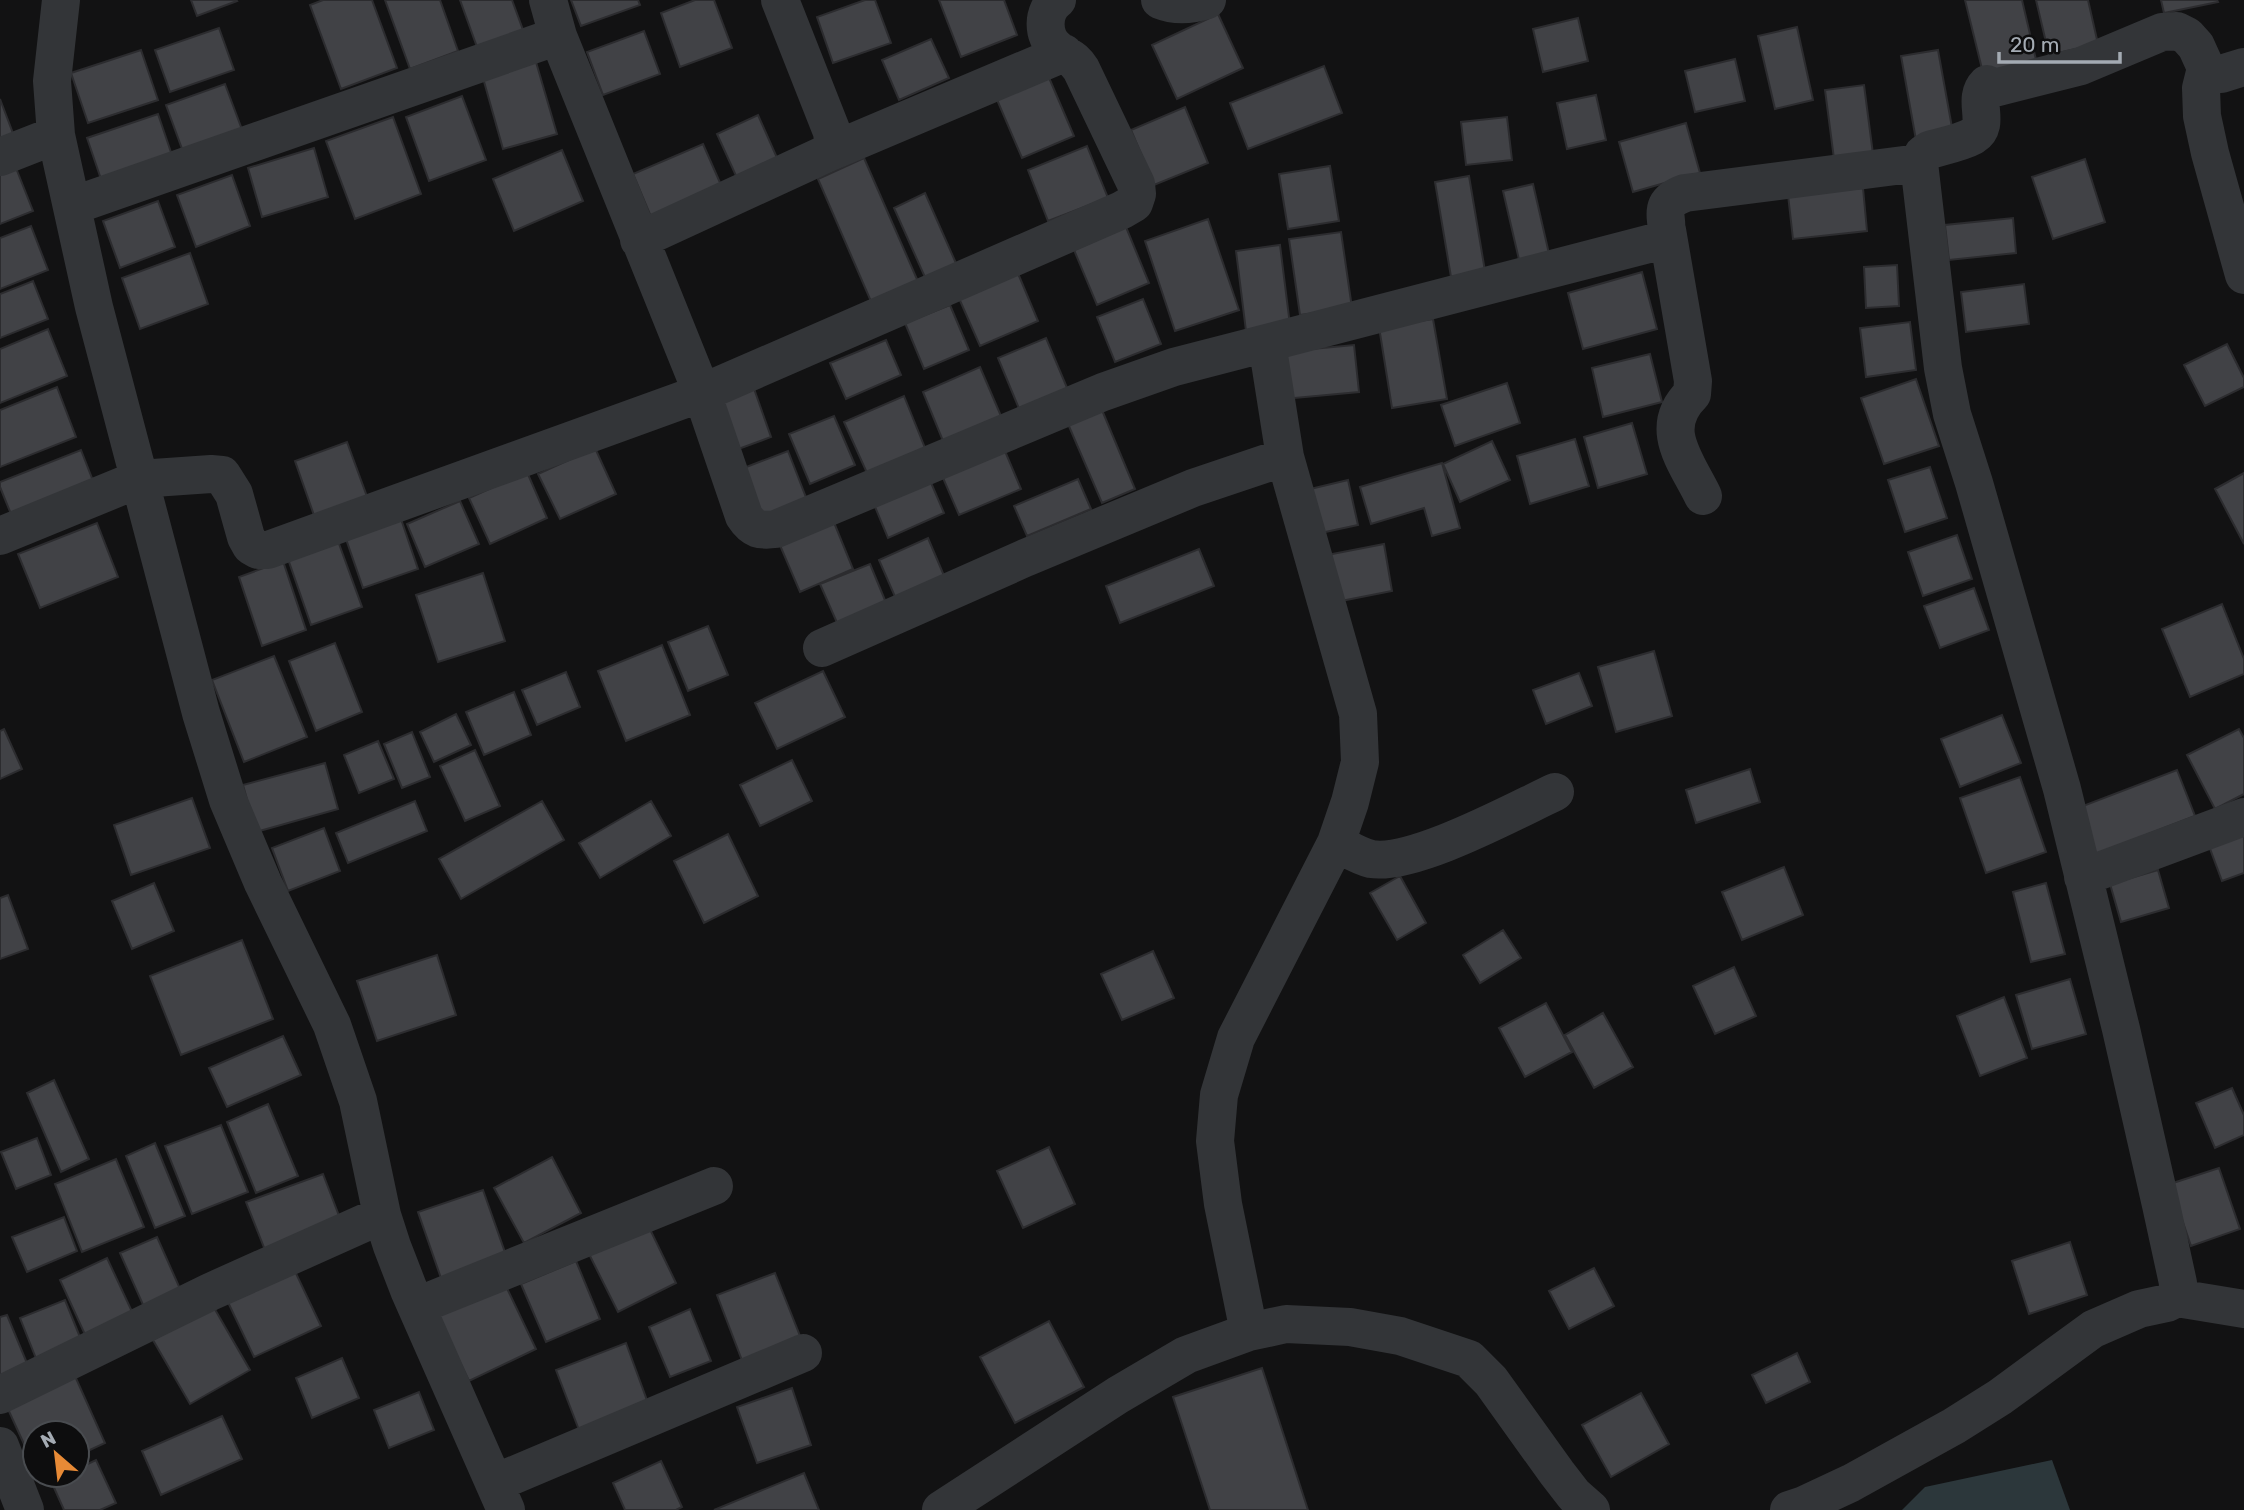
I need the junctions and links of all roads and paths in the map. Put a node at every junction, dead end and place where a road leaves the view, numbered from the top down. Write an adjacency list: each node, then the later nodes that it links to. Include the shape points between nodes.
1 (61, 0): 11 (street, via 52,81)
2 (548, 0): 7 (street)
3 (780, 0): 12 (street, via 832,132)
4 (1057, 0): 8 (street, via 1046,12 1045,23 1055,48)
5 (1160, 0): 6 (street, via 1192,5)
6 (1207, 0)
7 (558, 36): 15 (street); 17 (street)
8 (1064, 53): 12 (street); 20 (street, via 1081,69 1130,173 1135,203)
9 (2244, 67): 10 (street, via 2221,74 2211,74)
10 (2206, 68): 14 (street, via 2187,36 2162,32 2081,66 1994,88 1987,84 1980,90 1978,132 1929,150); 18 (street, via 2202,116)
11 (56, 135): 13 (street); 15 (street)
12 (830, 152): 17 (street)
13 (0, 157)
14 (1919, 163): 16 (street, via 1685,193 1668,202); 29 (street, via 1952,414 2040,710)
15 (72, 206): 22 (street)
16 (1667, 229): 19 (street, via 1662,239 1646,245); 23 (street, via 1693,381 1692,394 1676,414 1674,427)
17 (639, 240): 20 (street)
18 (2244, 275)
19 (1267, 343): 20 (street, via 1103,391 776,529 760,531 744,516); 21 (street)
20 (702, 393): 22 (street, via 268,550 251,547 234,494 222,475)
21 (1285, 457): 25 (street, via 1193,488); 28 (street, via 1357,714 1360,762)
22 (139, 479): 24 (street); 31 (street, via 228,800 332,1025 358,1101)
23 (1703, 496)
24 (0, 536)
25 (822, 648)
26 (1555, 792): 28 (street, via 1436,847 1404,856 1374,859)
27 (2244, 817): 29 (street)
28 (1336, 843): 35 (street, via 1236,1038 1219,1095 1216,1141 1223,1204)
29 (2083, 877): 32 (street, via 2161,1205 2178,1283)
30 (714, 1186): 33 (street)
31 (382, 1215): 33 (street); 37 (street)
32 (2177, 1298): 34 (street); 40 (street, via 2093,1329 1977,1412)
33 (417, 1307): 39 (street)
34 (2244, 1309)
35 (1249, 1332): 42 (street, via 1186,1355); 43 (street, via 1286,1324 1350,1327 1400,1336 1469,1360 1491,1381 1574,1495)
36 (803, 1353): 39 (street)
37 (0, 1395)
38 (0, 1446): 41 (street)
39 (500, 1497)
40 (1799, 1509)
41 (25, 1510)
42 (941, 1510)
43 (1591, 1510)

